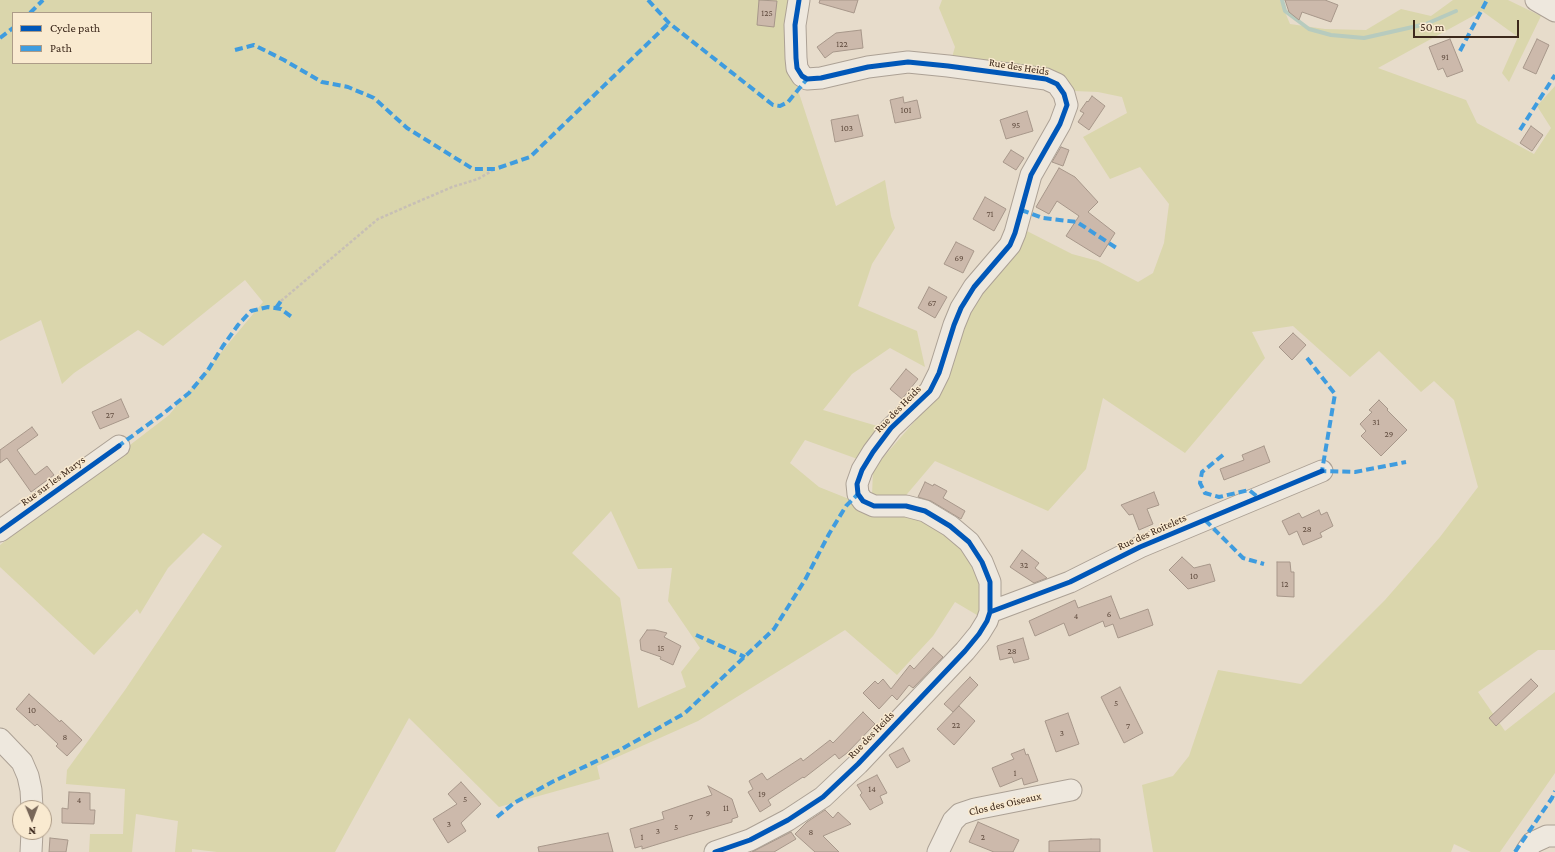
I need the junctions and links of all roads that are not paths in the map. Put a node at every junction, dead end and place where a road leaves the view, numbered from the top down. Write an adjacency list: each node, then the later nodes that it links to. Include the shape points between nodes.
1 (799, 0): 7 (street, Rue des Heids, via 795,25 796,58 802,76 807,79 908,62 1046,80 1057,84 1064,94 1067,106 1060,124 1031,175 1010,245 974,287 961,308 939,373 930,391 891,428 862,470 857,484 858,494 863,501 874,506 906,506 925,511 950,526 969,542 982,562 990,582)
2 (1536, 0): 3 (street)
3 (1555, 11)
4 (119, 446): 6 (street, Rue sur les Marys)
5 (1322, 471): 7 (street, Rue des Roitelets, via 1140,546 1070,582)
6 (0, 532)
7 (990, 612): 14 (street, Rue des Heids, via 979,634 965,652 858,764 823,796 788,820 750,840)
8 (0, 739): 10 (street, via 22,762 32,790)
9 (1071, 790): 15 (street, Clos des Oiseaux, via 960,814 953,821)
10 (32, 800)
11 (1555, 836): 16 (street, via 1547,836 1532,844)
12 (32, 840): 13 (street)
13 (31, 852)
14 (715, 852)
15 (938, 852)
16 (1526, 852)

